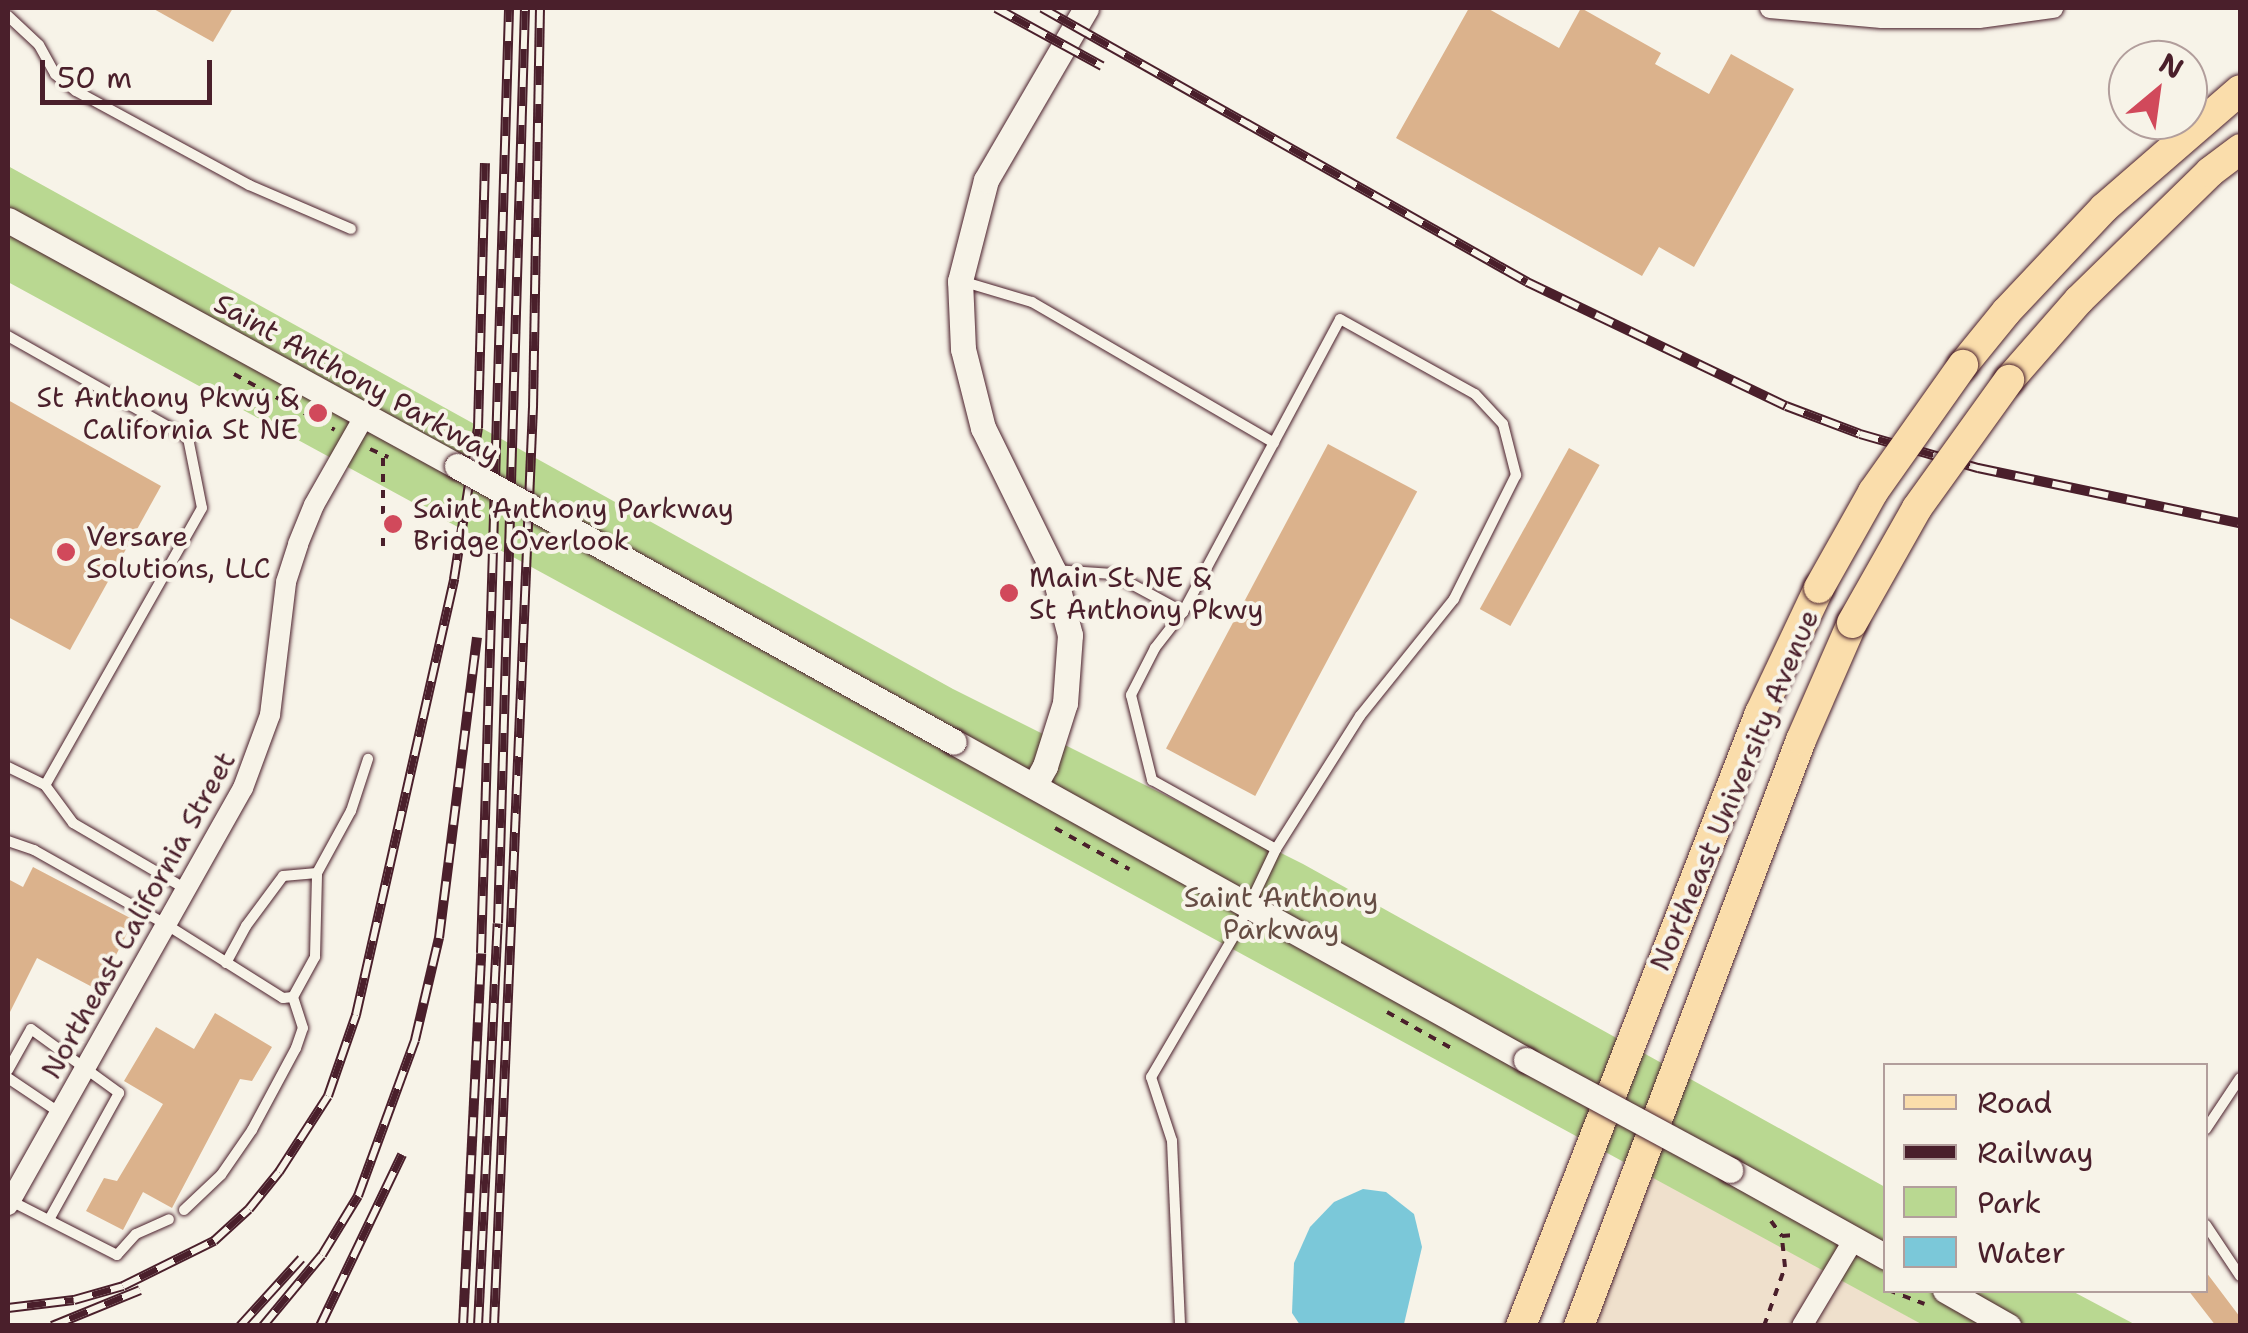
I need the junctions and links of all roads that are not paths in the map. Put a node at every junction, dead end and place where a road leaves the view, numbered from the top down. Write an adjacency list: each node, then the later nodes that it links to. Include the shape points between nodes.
1 (1086, 8): 10 (street, via 986,180)
2 (1770, 8): 4 (street)
3 (2053, 8): 4 (street, via 1980,18)
4 (1886, 13)
5 (8, 16): 9 (lane, via 76,91 249,185)
6 (2240, 90): 44 (main road, Northeast University Avenue, bridge, via 2104,208 2032,284 1963,365 1872,492 1760,712)
7 (2240, 149): 45 (main road, Northeast University Avenue, bridge, via 2078,300 2008,380 1917,508 1852,623 1801,740)
8 (8, 220): 12 (street, Saint Anthony Parkway)
9 (351, 229)
10 (960, 281): 13 (lane, via 1032,302); 14 (street, via 963,350 983,428)
11 (8, 336): 18 (lane, via 188,438 202,508)
12 (364, 416): 19 (street, Saint Anthony Parkway, bridge); 23 (street, Northeast California Street, via 314,505 286,582 270,715 258,752)
13 (1274, 443): 15 (lane); 21 (lane, via 1340,319 1475,394 1502,424 1516,475 1454,598 1360,716)
14 (1053, 570): 15 (lane, via 1113,574); 19 (street, via 1070,635 1065,703)
15 (1184, 612): 21 (lane, via 1155,648 1132,695 1152,780)
16 (368, 758): 22 (lane, via 351,812)
17 (8, 767): 18 (lane)
18 (45, 786): 23 (lane, via 73,823)
19 (1034, 786): 24 (street, Saint Anthony Parkway)
20 (8, 841): 25 (lane)
21 (1276, 849): 24 (lane)
22 (317, 873): 26 (lane, via 284,876); 27 (lane, via 315,957)
23 (186, 890): 25 (street, Northeast California Street)
24 (1247, 903): 39 (street, Saint Anthony Parkway, bridge); 43 (lane, via 1151,1078 1172,1141)
25 (167, 925): 26 (lane); 28 (street, Northeast California Street)
26 (226, 962): 27 (lane, via 283,998)
27 (293, 997): 35 (lane, via 304,1028 296,1048 222,1175)
28 (87, 1066): 29 (lane, via 30,1029); 32 (street, Northeast California Street); 37 (lane, via 119,1093)
29 (8, 1070)
30 (8, 1078): 32 (lane)
31 (2240, 1078): 33 (lane)
32 (60, 1113): 34 (street, Northeast California Street)
33 (2208, 1126)
34 (9, 1203): 37 (lane)
35 (184, 1210)
36 (169, 1219): 37 (lane, via 136,1234 118,1255)
37 (49, 1220)
38 (2208, 1228): 41 (lane)
39 (1854, 1240): 40 (street, Saint Anthony Parkway); 46 (street)
40 (1883, 1255)
41 (2240, 1276)
42 (1936, 1298): 47 (street)
43 (1180, 1326)
44 (1521, 1326)
45 (1579, 1326)
46 (1802, 1326)
47 (2008, 1326)

